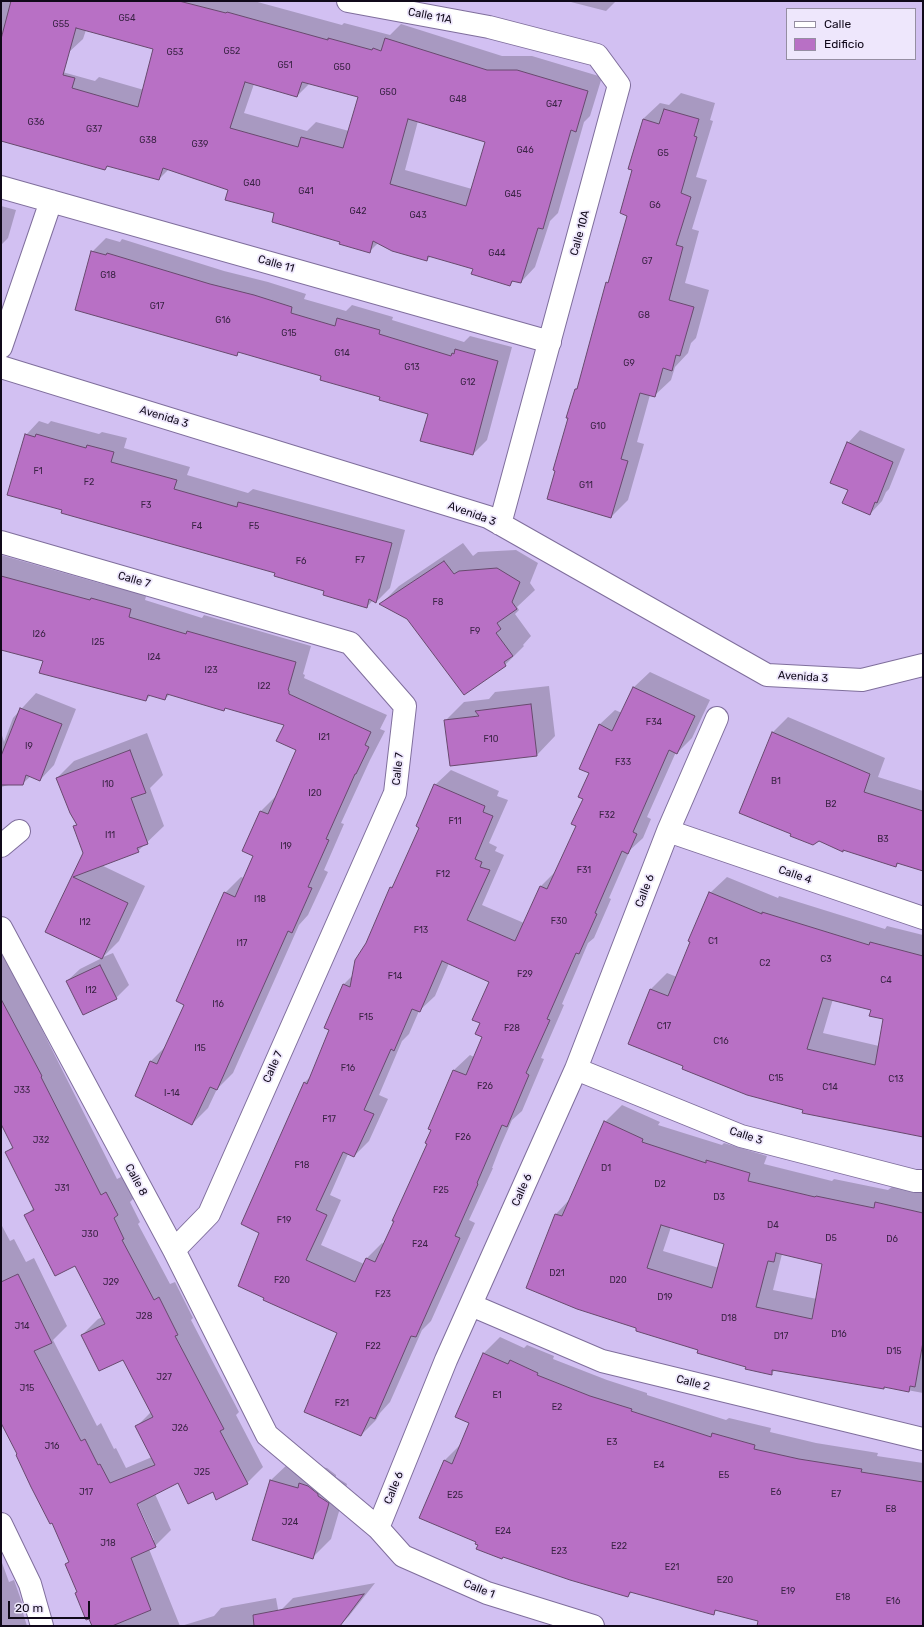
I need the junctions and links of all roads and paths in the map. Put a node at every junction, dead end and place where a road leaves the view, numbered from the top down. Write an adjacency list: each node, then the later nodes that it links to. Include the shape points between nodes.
1 (348, 1): 2 (street, Calle 11A)
2 (489, 27): 5 (street, Calle 10A, via 597,55 619,85)
3 (1, 187): 4 (street, Calle 11)
4 (51, 201): 5 (street, Calle 11); 6 (street)
5 (550, 342): 8 (street, Calle 10A)
6 (1, 347)
7 (1, 367): 8 (street, Avenida 3, via 488,517)
8 (500, 524): 10 (street, Avenida 3, via 767,675 862,680)
9 (1, 542): 19 (street, Calle 7, via 350,643 405,706 395,793 209,1214)
10 (923, 665)
11 (717, 718): 13 (street, Calle 6)
12 (19, 831): 14 (street)
13 (668, 832): 15 (street, Calle 4); 17 (street, Calle 6)
14 (1, 846)
15 (923, 918)
16 (1, 928): 19 (street, Calle 8)
17 (576, 1069): 18 (street, Calle 3, via 741,1136); 20 (street, Calle 6)
18 (923, 1181)
19 (174, 1250): 23 (street, Calle 8, via 267,1435)
20 (471, 1305): 21 (street, Calle 2, via 602,1361); 23 (street, Calle 6)
21 (923, 1440)
22 (1, 1524): 24 (street, via 30,1584)
23 (378, 1528): 25 (street, Calle 1, via 402,1556 487,1593)
24 (42, 1626)
25 (593, 1626)

